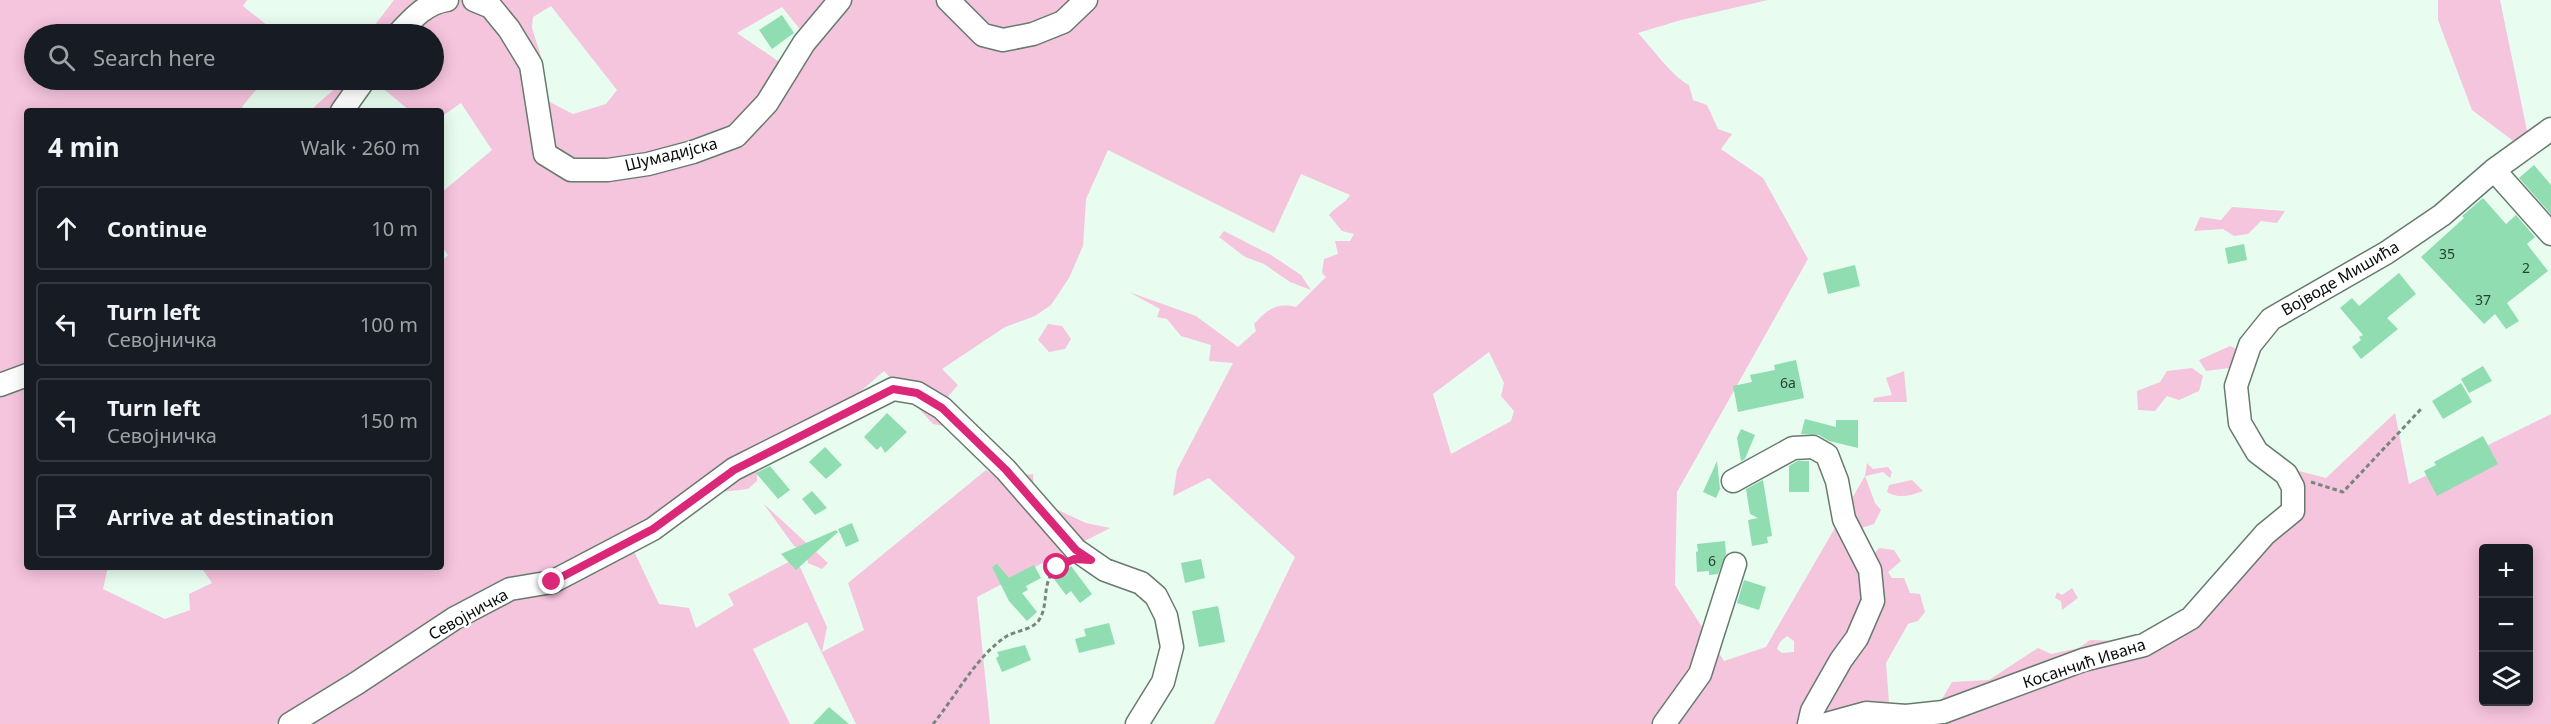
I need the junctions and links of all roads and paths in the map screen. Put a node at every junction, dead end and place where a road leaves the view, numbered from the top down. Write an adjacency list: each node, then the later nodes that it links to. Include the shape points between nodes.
1 (447, 0): 6 (street, via 416,14)
2 (474, 0): 3 (street, Шумадијска, via 490,7 503,21 531,65 545,154 571,170 608,170 648,164 736,136 767,104 804,43)
3 (840, 0)
4 (948, 0): 5 (street, via 983,35 1003,40 1063,22)
5 (1086, 0)
6 (407, 24)
7 (357, 90): 8 (street)
8 (344, 108)
9 (2551, 129): 10 (street, Војводе Мишића)
10 (2494, 170): 11 (street); 15 (street, Војводе Мишића, via 2442,215 2386,253 2271,319 2250,345 2236,386 2240,423 2257,452)
11 (2551, 234)
12 (24, 376): 13 (street)
13 (0, 385)
14 (2422, 408): 15 (path, via 2343,492)
15 (2286, 474): 24 (street, Косанчић Ивана, via 2293,487 2293,512 2265,534 2191,618 2144,645 2083,660 1943,712 1906,716 1866,713)
16 (1733, 481): 23 (street, via 1793,448 1813,447 1827,455 1845,519 1870,570 1873,601 1857,638 1812,711)
17 (1091, 560): 19 (street, Севојничка, via 1076,550 1006,470 942,408 917,393 893,389 734,470 653,529 552,582 510,589 455,618); 20 (path, via 1074,559 1057,567 1046,585 1042,616 1037,623 1007,636 983,655); 21 (street, Севојничка, via 1105,570 1141,583 1156,596 1166,616 1172,647 1163,682)
18 (1735, 564): 22 (street, via 1700,674)
19 (290, 724)
20 (933, 724)
21 (1137, 724)
22 (1664, 724)
23 (1809, 724)
24 (1826, 724)

